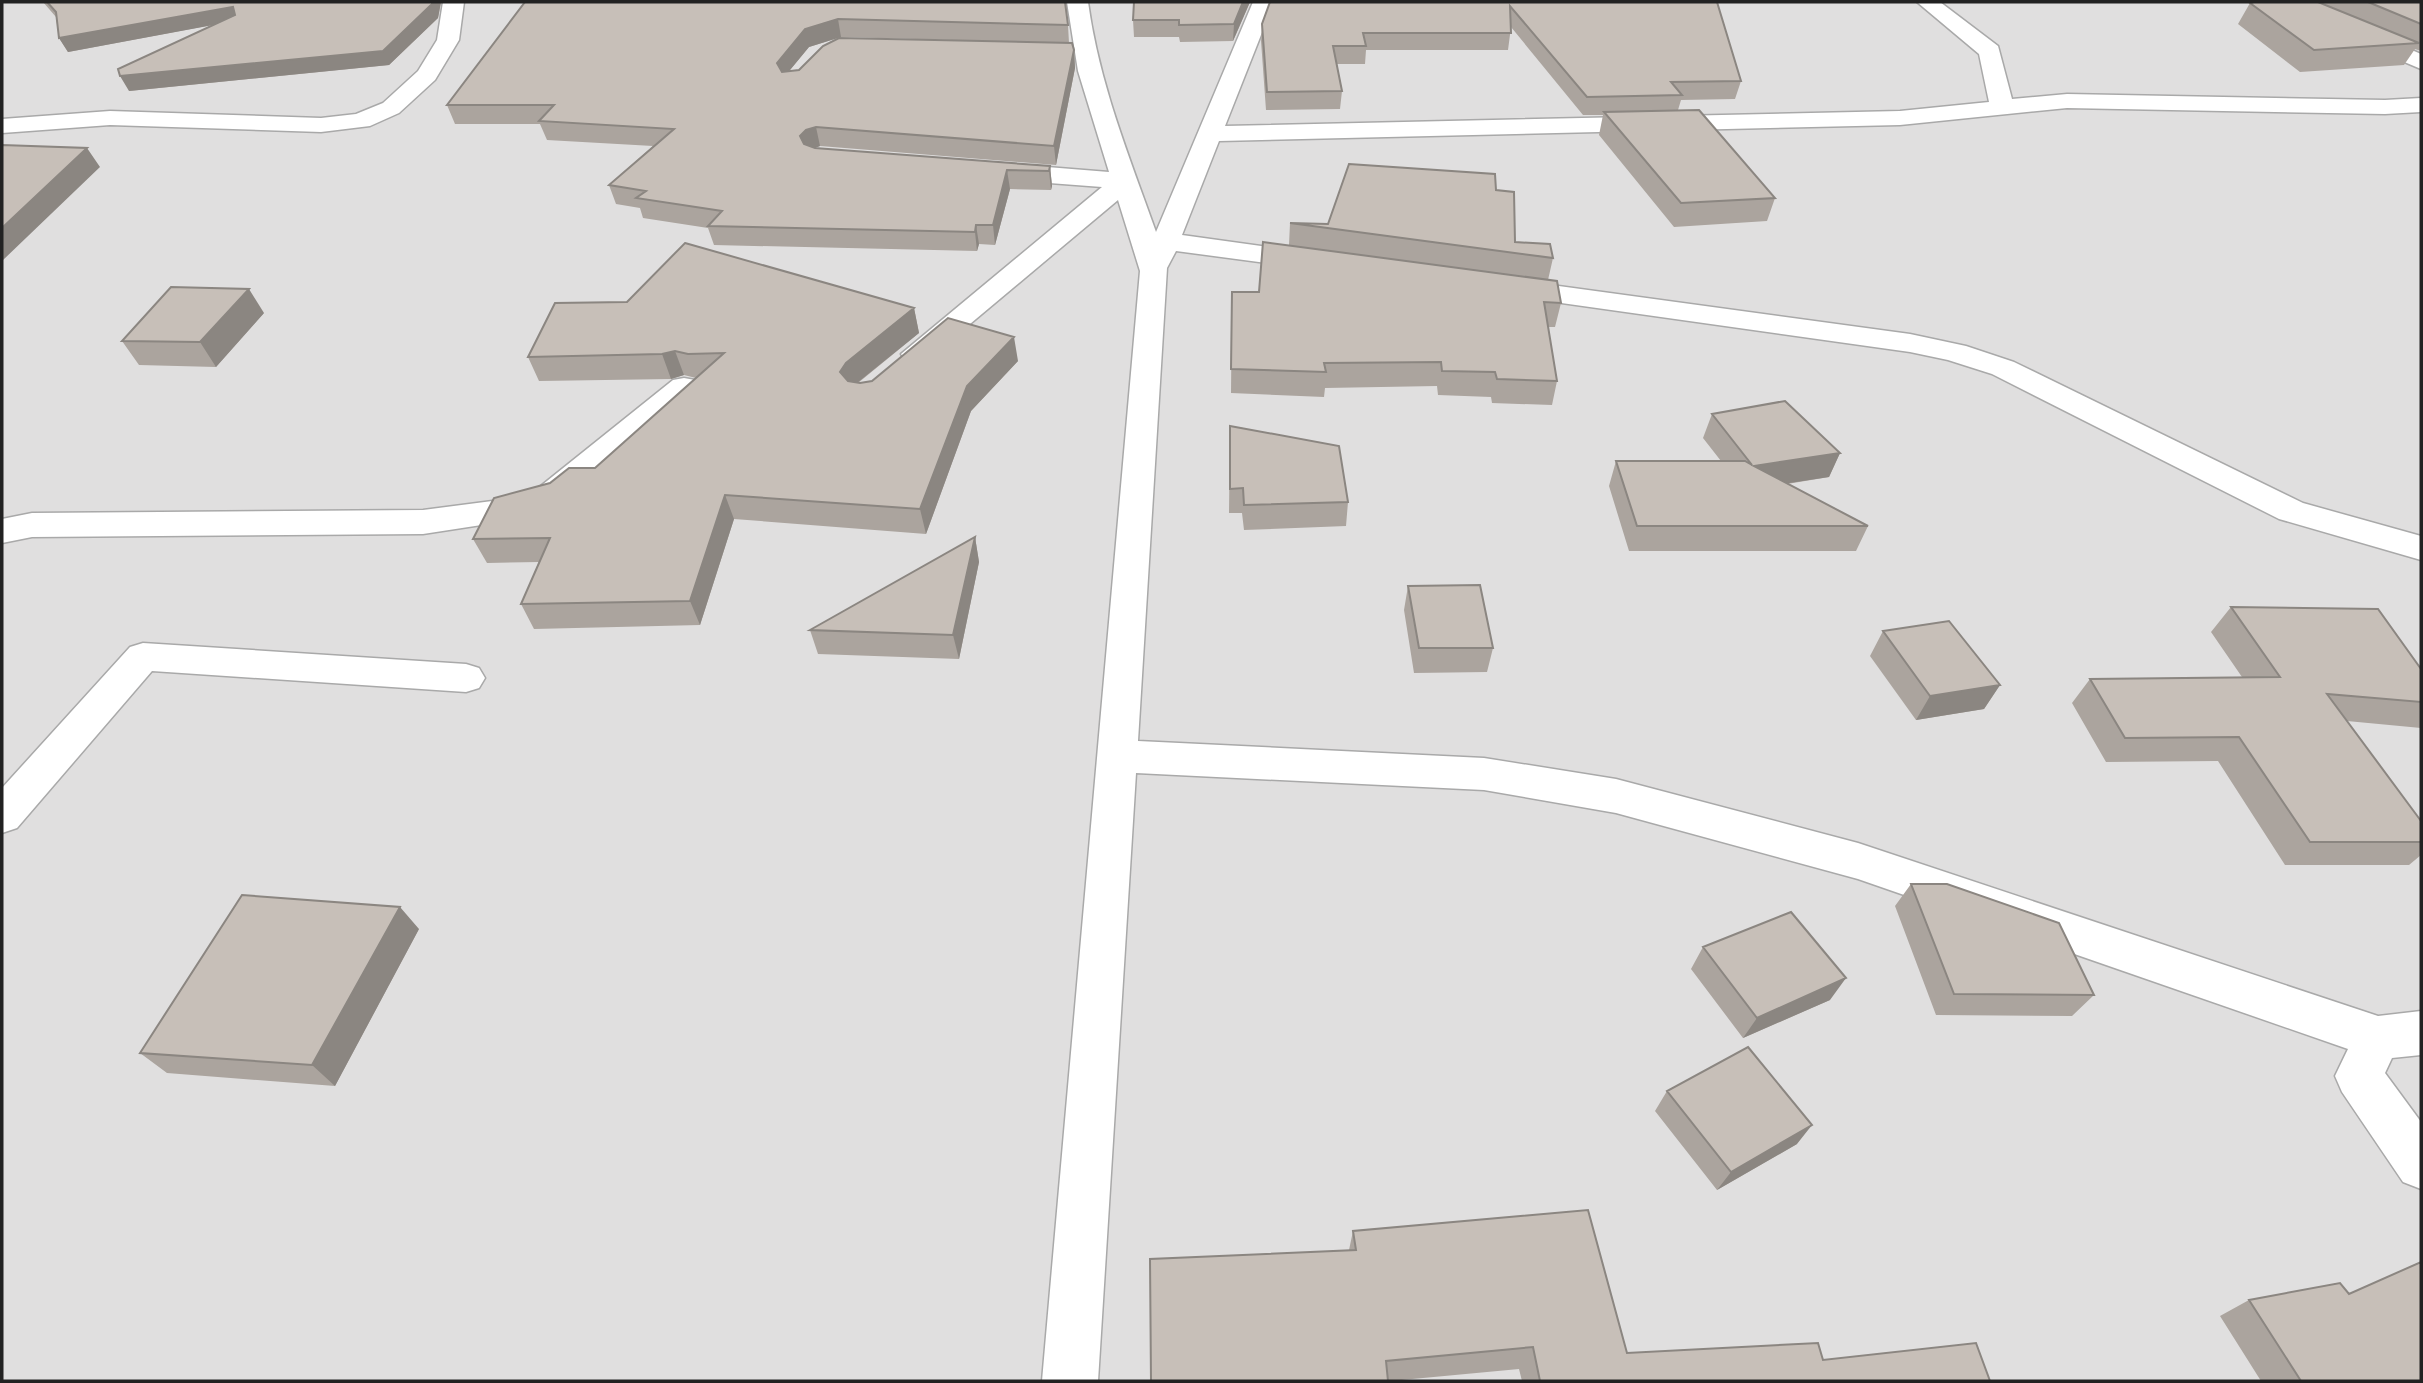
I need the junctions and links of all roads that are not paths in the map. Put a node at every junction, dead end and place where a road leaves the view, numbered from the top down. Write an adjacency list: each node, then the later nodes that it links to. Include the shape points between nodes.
1 (453, 2): 9 (street, via 448,40 427,75 391,108 361,121 321,125 110,118)
2 (1077, 2): 12 (street, via 1073,53)
3 (1263, 2): 10 (street)
4 (1927, 2): 8 (street, via 1990,51)
5 (2283, 2): 6 (street)
6 (2421, 62)
7 (2421, 105): 8 (street, via 2067,101)
8 (2002, 108): 10 (street, via 1900,118)
9 (2, 126)
10 (1209, 134): 13 (street)
11 (973, 169): 12 (street)
12 (1125, 181): 13 (street); 16 (street)
13 (1159, 256): 14 (street); 21 (street)
14 (1343, 266)
15 (1480, 285): 19 (street, via 1955,352 2003,368 2291,511)
16 (896, 371)
17 (684, 387): 18 (street, via 549,497 501,511 423,522 32,525)
18 (2, 531)
19 (2421, 548)
20 (466, 678): 22 (street, via 143,657)
21 (1117, 757): 23 (street, via 1484,774 1616,796 1858,861); 25 (street)
22 (2, 816)
23 (2399, 1036): 24 (street, via 2359,1076)
24 (2421, 1164)
25 (1070, 1381)

